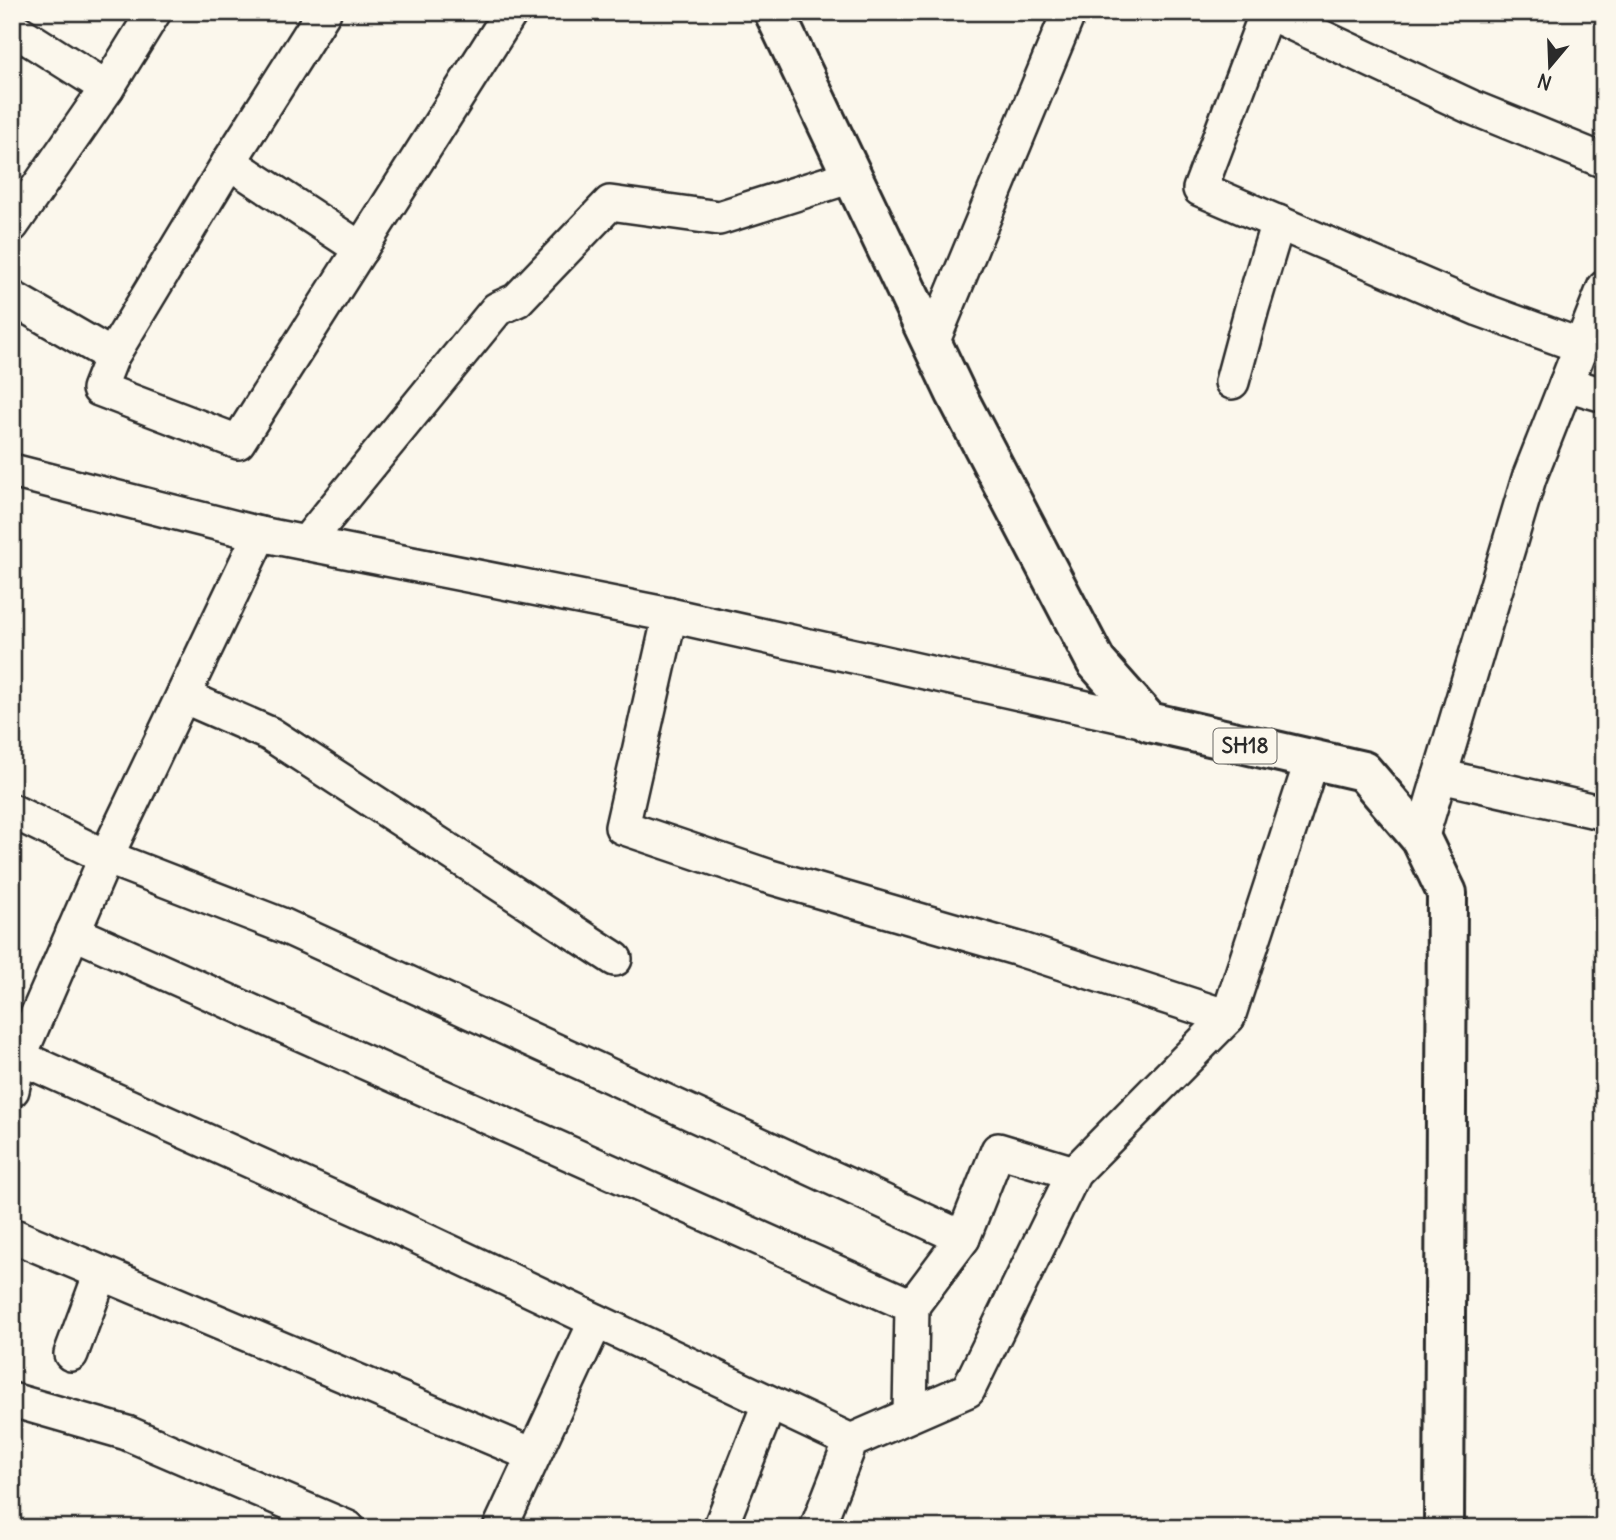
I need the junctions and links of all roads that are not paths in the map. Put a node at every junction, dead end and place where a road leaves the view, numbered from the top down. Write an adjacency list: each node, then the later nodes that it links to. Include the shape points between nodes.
1 (154, 12): 8 (street)
2 (324, 12): 10 (street)
3 (512, 12): 14 (street)
4 (774, 12): 11 (main road)
5 (1069, 12): 17 (street)
6 (1267, 12): 9 (street, via 1471,107); 12 (street, via 1200,189)
7 (12, 28): 8 (street)
8 (107, 88): 13 (street)
9 (1604, 160)
10 (229, 162): 14 (street); 19 (street)
11 (852, 176): 17 (main road); 25 (street, via 719,218 610,203 517,300 497,309)
12 (1278, 222): 18 (street, via 1479,309); 20 (street)
13 (12, 225)
14 (361, 249): 19 (street, via 238,442 99,389)
15 (1604, 288): 18 (street)
16 (12, 298): 19 (street)
17 (932, 344): 28 (main road, via 1096,662)
18 (1581, 346): 21 (street)
19 (112, 356)
20 (1232, 382)
21 (1566, 384): 22 (street); 30 (street, via 1529,478)
22 (1604, 395)
23 (12, 471): 24 (street)
24 (260, 534): 25 (street); 27 (street)
25 (306, 543): 26 (street)
26 (670, 615): 28 (street); 37 (street, via 622,827)
27 (183, 696): 34 (street); 36 (street, via 270,734)
28 (1149, 722): 29 (main road, SH18)
29 (1312, 760): 33 (main road, SH18, via 1363,771); 37 (street)
30 (1440, 776): 32 (street); 33 (street)
31 (12, 811): 34 (street)
32 (1604, 813)
33 (1421, 839): 56 (main road, SH18, via 1447,893)
34 (106, 857): 35 (street); 42 (street, via 284,926)
35 (73, 932): 38 (street); 44 (street)
36 (615, 959)
37 (1228, 1017): 40 (street)
38 (19, 1058): 39 (street); 45 (street)
39 (12, 1090)
40 (1074, 1173): 42 (street, via 998,1150); 49 (street, via 968,1390)
41 (12, 1235): 43 (street)
42 (963, 1238): 44 (street)
43 (101, 1273): 46 (street); 51 (street)
44 (912, 1306): 49 (street)
45 (596, 1321): 48 (street); 51 (street)
46 (71, 1354)
47 (12, 1400): 52 (street, via 127,1433)
48 (769, 1404): 50 (street); 54 (street)
49 (911, 1414): 50 (street)
50 (851, 1441): 55 (street)
51 (533, 1455): 53 (street)
52 (348, 1528)
53 (500, 1528)
54 (720, 1528)
55 (817, 1528)
56 (1444, 1528)

